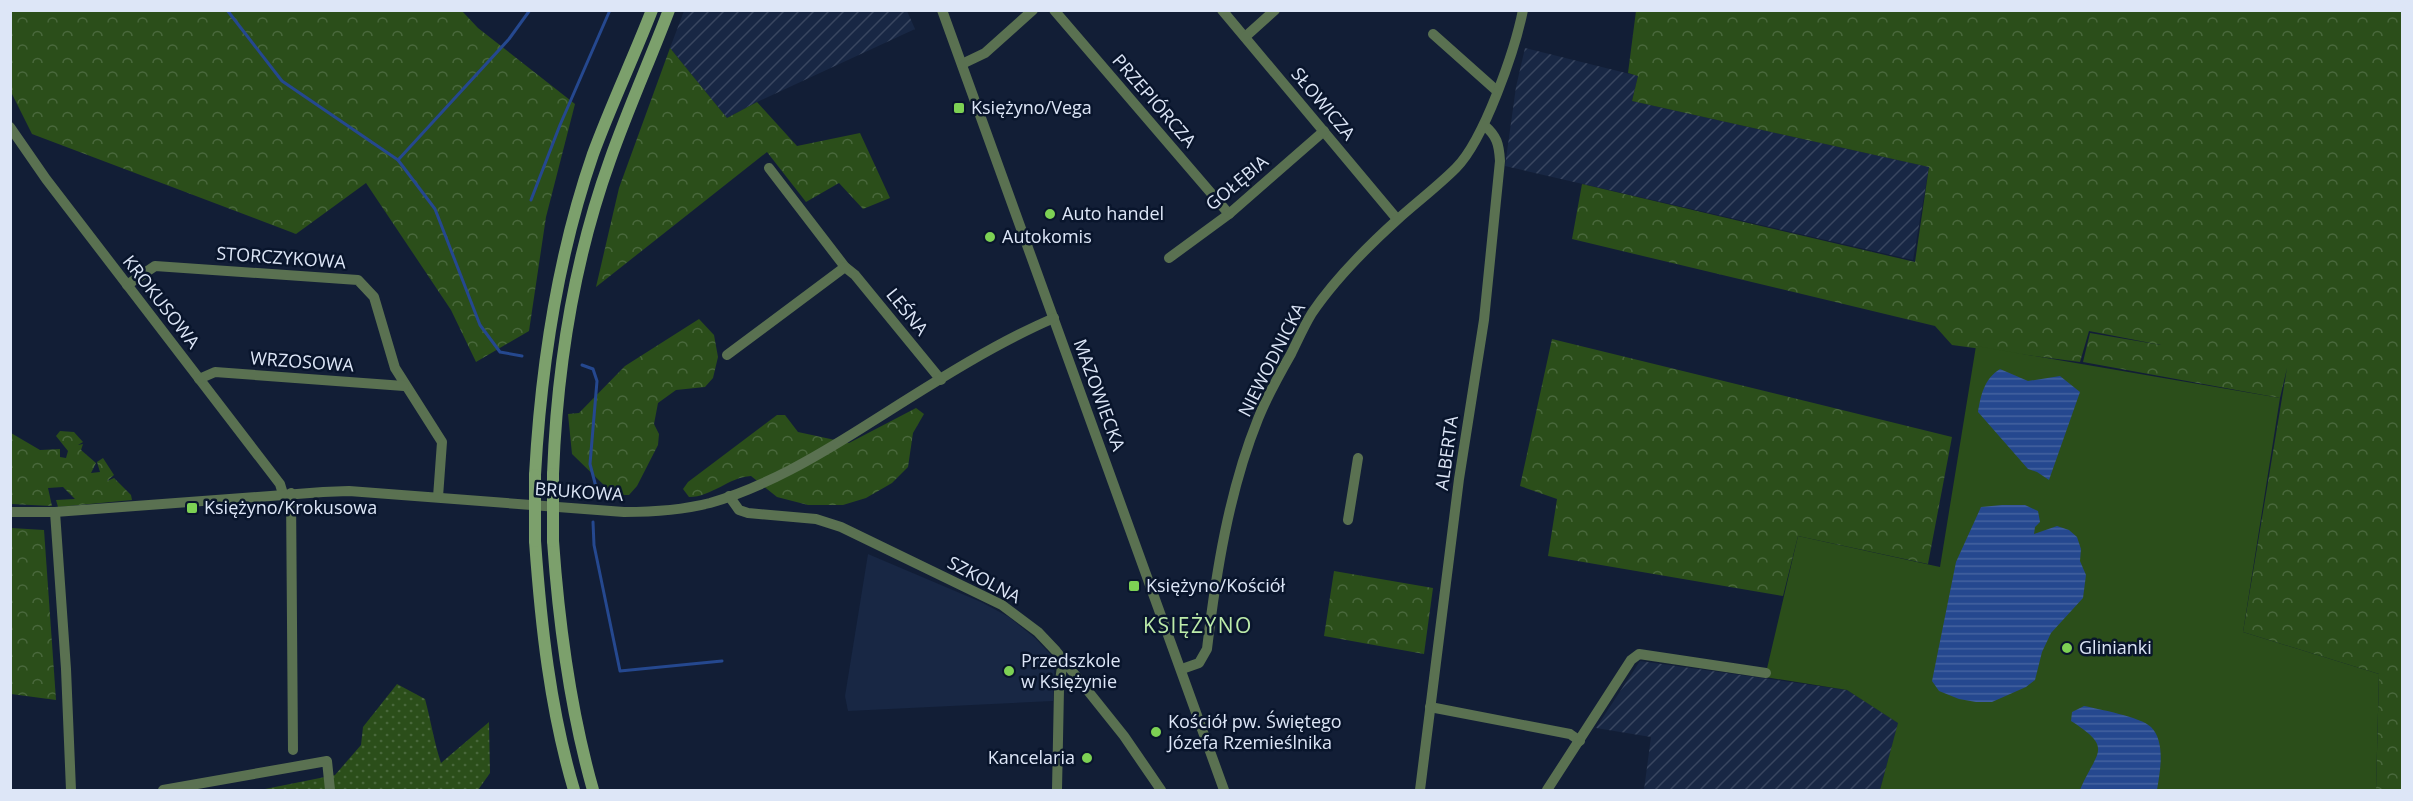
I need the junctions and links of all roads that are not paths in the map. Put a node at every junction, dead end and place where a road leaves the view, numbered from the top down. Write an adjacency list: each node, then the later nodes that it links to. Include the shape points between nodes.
1 (652, 10): 43 (main road, bridge, via 593,154 553,304 544,369 535,476 535,541 549,678)
2 (669, 10): 44 (main road, bridge, via 609,161 582,256 560,377 553,541 566,669)
3 (942, 10): 11 (street, MAZOWIECKA)
4 (1033, 10): 11 (street, via 986,53)
5 (1054, 10): 17 (street, PRZEPIÓRCZA)
6 (1222, 10): 10 (street, SŁOWICZA)
7 (1275, 10): 10 (street)
8 (1523, 10): 12 (street, NIEWODNICKA)
9 (1433, 34): 12 (street)
10 (1245, 37): 15 (street, SŁOWICZA)
11 (962, 64): 22 (street, MAZOWIECKA)
12 (1497, 91): 13 (street, NIEWODNICKA)
13 (1484, 125): 18 (street, NIEWODNICKA, via 1456,168); 37 (street, ALBERTA, via 1499,144 1499,172 1484,320)
14 (11, 129): 21 (street, KROKUSOWA)
15 (1324, 131): 17 (street, GOŁĘBIA); 18 (street, SŁOWICZA)
16 (769, 168): 20 (street, LEŚNA)
17 (1229, 214): 19 (street, GOŁĘBIA)
18 (1397, 219): 35 (street, NIEWODNICKA, via 1312,314 1273,387 1258,419 1227,528 1207,649 1199,663)
19 (1169, 258)
20 (845, 267): 23 (street); 25 (street, LEŚNA)
21 (127, 285): 24 (street, KROKUSOWA); 26 (street, STORCZYKOWA, via 155,266 358,280 374,297)
22 (1054, 318): 25 (street, BRUKOWA); 35 (street, MAZOWIECKA)
23 (727, 355)
24 (200, 379): 26 (street, WRZOSOWA, via 215,372); 28 (street, KROKUSOWA)
25 (941, 380): 29 (street, BRUKOWA, via 786,473)
26 (404, 386): 30 (street, STORCZYKOWA, via 442,442)
27 (1358, 458): 33 (street)
28 (287, 494): 30 (street, BRUKOWA, via 349,491); 32 (street, BRUKOWA); 39 (street)
29 (729, 496): 30 (street, BRUKOWA, via 648,512); 34 (street, SZKOLNA, via 739,510 748,513 816,519 841,527 1002,605 1038,632)
30 (438, 497)
31 (10, 512): 32 (street, BRUKOWA)
32 (55, 512): 40 (street)
33 (1348, 520)
34 (1063, 659): 45 (street); 46 (street, SZKOLNA)
35 (1182, 669): 47 (street, MAZOWIECKA)
36 (1766, 673): 38 (street, via 1639,654 1631,660)
37 (1430, 707): 38 (street, via 1570,734); 48 (street, ALBERTA)
38 (1580, 741): 49 (street)
39 (293, 750)
40 (71, 790)
41 (163, 790): 42 (street, via 327,761)
42 (330, 790)
43 (574, 790)
44 (593, 790)
45 (1057, 790)
46 (1161, 790)
47 (1224, 790)
48 (1420, 790)
49 (1547, 790)

